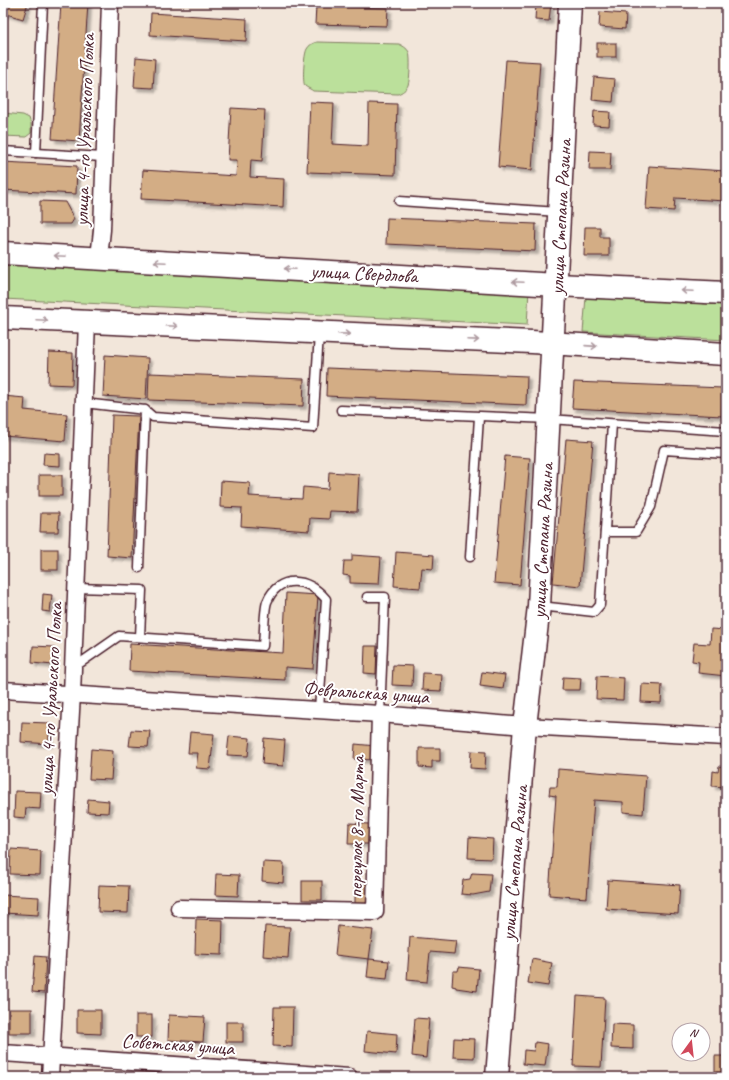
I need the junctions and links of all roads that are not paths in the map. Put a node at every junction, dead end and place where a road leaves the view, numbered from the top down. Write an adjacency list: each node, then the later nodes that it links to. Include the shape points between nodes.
1 (43, 3): 5 (lane)
2 (110, 3): 6 (street, улица 4-го Уральского Полка)
3 (570, 3): 8 (main road, улица Степана Разина)
4 (3, 151): 5 (lane)
5 (36, 153): 6 (lane)
6 (104, 157): 10 (street, улица 4-го Уральского Полка)
7 (399, 201): 8 (lane)
8 (560, 212): 11 (main road, улица Степана Разина)
9 (3, 253): 10 (main road, улица Свердлова, one-way to 9)
10 (99, 258): 11 (main road, улица Свердлова, one-way to 10)
11 (556, 285): 12 (main road, улица Свердлова, one-way to 11); 16 (main road, улица Степана Разина)
12 (726, 293)
13 (3, 318): 14 (main road, one-way to 14)
14 (87, 322): 15 (main road, one-way to 15); 18 (street, улица 4-го Уральского Полка)
15 (319, 333): 16 (main road, one-way to 16); 19 (lane, via 313,428 153,417)
16 (552, 343): 17 (main road, one-way to 17); 22 (main road, улица Степана Разина)
17 (726, 354)
18 (84, 403): 19 (lane); 29 (street, улица 4-го Уральского Полка)
19 (145, 410): 28 (lane)
20 (341, 410): 21 (lane)
21 (480, 417): 22 (lane); 27 (lane)
22 (549, 419): 23 (lane); 31 (main road, улица Степана Разина)
23 (612, 424): 24 (lane); 26 (lane)
24 (726, 431)
25 (726, 454): 26 (lane, via 664,450 651,507 636,532)
26 (605, 532): 31 (lane, via 600,605 594,612)
27 (470, 557)
28 (139, 568)
29 (76, 588): 32 (lane, via 142,590); 33 (street, улица 4-го Уральского Полка)
30 (367, 597): 37 (lane, via 385,597)
31 (539, 606): 38 (main road, улица Степана Разина)
32 (140, 637): 33 (lane, via 119,636); 36 (lane, via 263,646 266,603 276,588 290,581 306,584 318,590 326,599)
33 (73, 668): 35 (street, улица 4-го Уральского Полка)
34 (3, 690): 35 (street, Февральская улица)
35 (72, 694): 36 (street, Февральская улица); 42 (street, улица 4-го Уральского Полка)
36 (319, 710): 37 (street, Февральская улица)
37 (380, 714): 38 (street, Февральская улица); 40 (street, переулок 8-го Марта, via 375,912)
38 (525, 726): 39 (street, Февральская улица); 45 (main road, улица Степана Разина)
39 (726, 737)
40 (179, 908)
41 (3, 1053): 42 (street, Советская улица)
42 (51, 1056): 43 (street, улица 4-го Уральского Полка); 44 (street, Советская улица)
43 (50, 1077)
44 (349, 1077)
45 (497, 1077)

